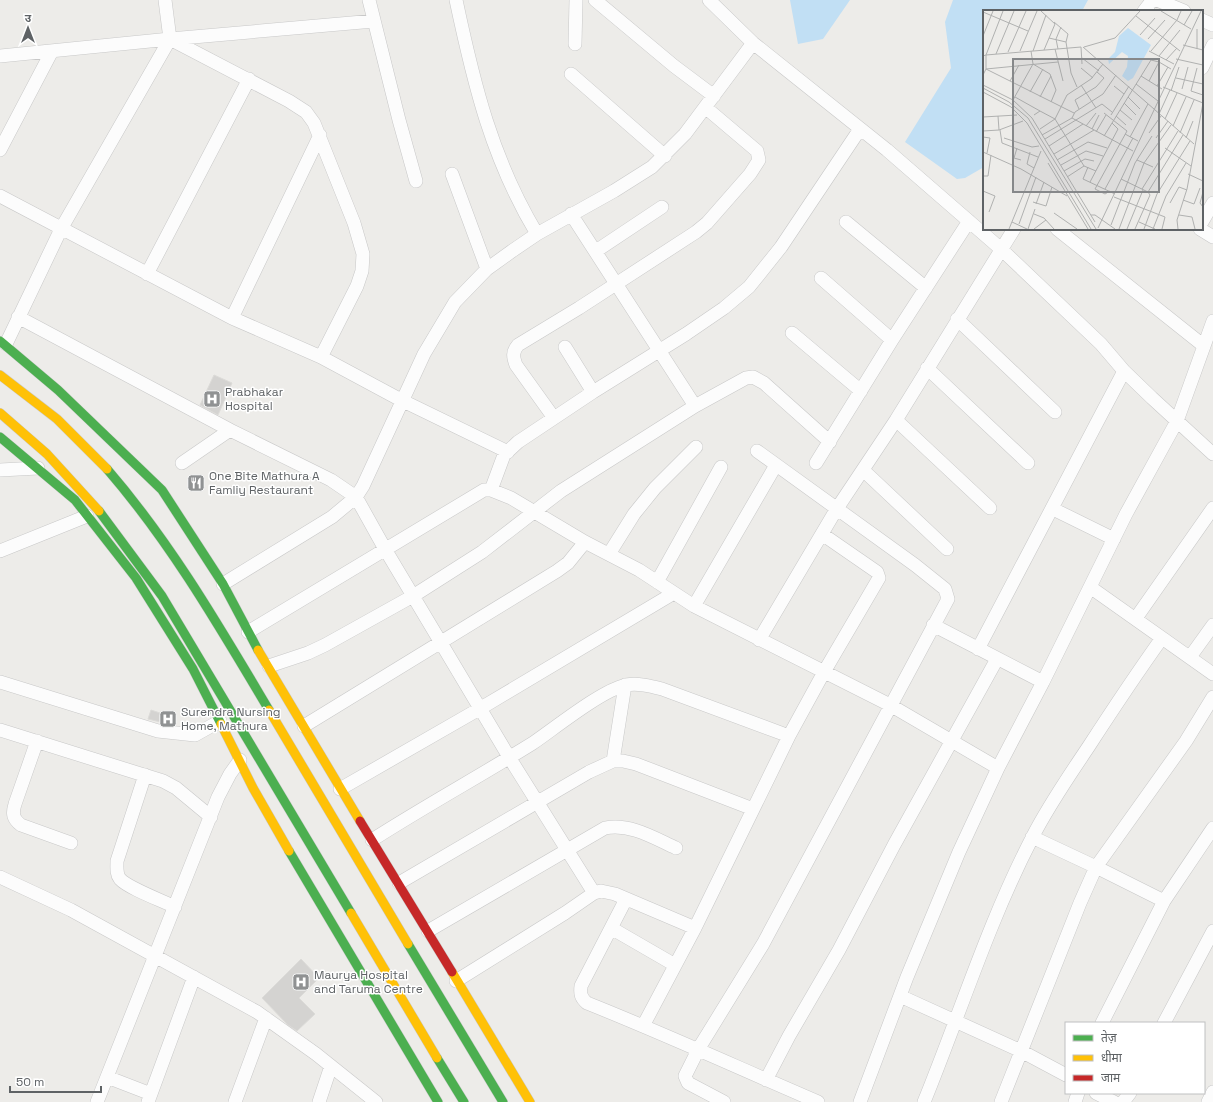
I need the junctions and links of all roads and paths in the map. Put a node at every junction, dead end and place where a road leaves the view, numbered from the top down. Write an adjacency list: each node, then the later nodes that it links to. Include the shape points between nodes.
1 (165, 0): 13 (street)
2 (370, 0): 11 (street)
3 (456, 0): 41 (street, via 491,139 510,186)
4 (576, 0): 15 (street)
5 (595, 0): 22 (street)
6 (709, 0): 14 (street)
7 (1157, 0): 8 (street, via 1151,2); 9 (street)
8 (1145, 10)
9 (1182, 10)
10 (1203, 20): 12 (street)
11 (374, 21): 13 (street); 29 (street)
12 (1213, 25)
13 (170, 39): 17 (street); 21 (street); 37 (street)
14 (754, 43): 22 (street); 24 (street)
15 (575, 44)
16 (1213, 45): 19 (street)
17 (52, 51): 18 (street); 26 (street)
18 (0, 56)
19 (1203, 66)
20 (571, 74): 27 (street)
21 (249, 80): 25 (street, via 289,100 306,112); 46 (street)
22 (714, 96): 23 (street)
23 (705, 107): 27 (street); 48 (street, via 757,151 760,160 707,223 672,249)
24 (860, 129): 36 (street); 59 (street, via 760,276 724,308)
25 (320, 135): 51 (street); 60 (street, via 363,254 362,271 357,286)
26 (0, 150)
27 (665, 156): 33 (street, via 636,178)
28 (452, 174): 45 (street)
29 (416, 181)
30 (0, 196): 37 (street)
31 (1213, 203): 34 (street)
32 (662, 208): 44 (street)
33 (571, 214): 41 (street); 44 (street)
34 (1203, 220)
35 (846, 222): 49 (street)
36 (969, 222): 43 (street); 49 (street)
37 (61, 228): 46 (street); 50 (street)
38 (1013, 230): 43 (street)
39 (1059, 230): 57 (street)
40 (1202, 230): 42 (street)
41 (537, 234): 45 (street)
42 (1213, 237)
43 (1001, 249): 52 (street); 62 (street, via 1101,344)
44 (596, 251): 48 (street)
45 (487, 269): 66 (street, via 455,302 442,321)
46 (147, 274): 51 (street)
47 (820, 278): 55 (street)
48 (616, 283): 59 (street); 70 (street, via 524,340 514,350 516,365)
49 (926, 288): 55 (street)
50 (18, 318): 56 (street); 73 (street)
51 (232, 318): 60 (street)
52 (958, 320): 61 (street); 68 (street)
53 (1213, 321): 57 (street)
54 (792, 333): 64 (street)
55 (892, 340): 64 (street)
56 (3, 343): 104 (main road, via 58,390 162,490)
57 (1204, 346): 72 (street)
58 (565, 347): 65 (street)
59 (660, 350): 65 (street); 67 (street)
60 (321, 357): 66 (street)
61 (927, 368): 71 (street); 81 (street)
62 (1124, 371): 72 (street); 92 (street)
63 (0, 374): 187 (main road, via 72,432 124,488 161,535 194,585)
64 (861, 391): 75 (street)
65 (592, 392): 70 (street)
66 (401, 400): 78 (street); 89 (street)
67 (695, 406): 75 (street, via 737,382 753,377 764,383); 94 (street, via 588,473)
68 (1055, 412)
69 (0, 413): 186 (main road, via 27,433 72,478 119,534 158,590)
70 (554, 418): 78 (street, via 518,442)
71 (896, 420): 87 (street); 90 (street)
72 (1177, 421): 79 (street); 97 (street)
73 (230, 430): 82 (street); 89 (street, via 331,480)
74 (0, 437): 85 (main road)
75 (830, 442): 80 (street)
76 (696, 447): 102 (street, via 642,504)
77 (757, 451): 83 (street)
78 (508, 452): 88 (street, via 500,464)
79 (1213, 454)
80 (816, 463)
81 (1028, 463)
82 (182, 464)
83 (776, 465): 93 (street); 108 (street)
84 (721, 467): 103 (street)
85 (38, 468): 86 (street); 95 (main road, via 75,500)
86 (0, 470)
87 (863, 470): 93 (street); 100 (street)
88 (491, 490): 94 (street, via 511,498); 99 (street, via 484,490)
89 (356, 497): 99 (street); 104 (street, via 332,517)
90 (990, 508)
91 (1213, 508): 109 (street)
92 (1053, 509): 97 (street); 116 (street)
93 (836, 510): 96 (street); 110 (street, via 908,560 945,590 948,599)
94 (533, 512): 98 (street); 107 (street, via 521,524 482,552)
95 (87, 516): 101 (street); 128 (main road, via 136,578 193,669)
96 (822, 534): 114 (street); 120 (street, via 877,572 879,578)
97 (1114, 539): 105 (street)
98 (585, 542): 102 (street); 115 (street, via 556,572)
99 (384, 549): 107 (street); 112 (street)
100 (947, 549)
101 (0, 550)
102 (609, 554): 103 (street)
103 (657, 582): 106 (street)
104 (223, 584): 112 (main road)
105 (1090, 587): 109 (street); 123 (street)
106 (674, 593): 108 (street); 127 (street)
107 (413, 596): 115 (street); 119 (street, via 331,643)
108 (694, 606): 114 (street)
109 (1136, 618): 113 (street)
110 (934, 625): 116 (street); 126 (street)
111 (1213, 625): 117 (street)
112 (248, 632): 119 (main road)
113 (1162, 638): 117 (street); 144 (street, via 1069,776)
114 (759, 640): 120 (street)
115 (442, 643): 127 (street); 129 (street)
116 (978, 649): 118 (street)
117 (1190, 657): 121 (street)
118 (997, 659): 123 (street); 132 (street)
119 (269, 666): 129 (main road)
120 (824, 672): 126 (street); 131 (street)
121 (1213, 674)
122 (0, 682): 128 (street, via 158,732 195,735)
123 (1043, 682): 137 (street)
124 (625, 686): 131 (street, via 642,684 662,689); 134 (street, via 612,690); 136 (street)
125 (1213, 698): 149 (street, via 1186,741)
126 (890, 705): 132 (street); 170 (street, via 763,944)
127 (481, 708): 134 (street); 139 (street)
128 (220, 721): 135 (main road)
129 (304, 726): 139 (main road)
130 (0, 730): 133 (street)
131 (789, 736): 141 (street)
132 (952, 740): 137 (street); 175 (street)
133 (37, 741): 138 (street); 146 (street, via 15,804 14,820 21,825)
134 (509, 757): 140 (street); 145 (street)
135 (240, 760): 142 (street, via 224,784); 185 (main road, via 332,925)
136 (613, 761): 140 (street, via 589,772); 141 (street, via 636,764)
137 (998, 768): 164 (street, via 944,885)
138 (145, 775): 142 (street, via 176,788); 155 (street, via 117,861 117,872 120,880)
139 (340, 789): 145 (main road)
140 (538, 803): 148 (street); 151 (street)
141 (753, 809): 157 (street)
142 (211, 817): 155 (street)
143 (1213, 828): 154 (street)
144 (1032, 837): 149 (street); 166 (street, via 975,968)
145 (372, 840): 151 (main road)
146 (71, 843)
147 (676, 848): 148 (street, via 631,828 616,826 596,832)
148 (567, 849): 152 (street); 158 (street)
149 (1096, 867): 154 (street); 171 (street)
150 (0, 877): 160 (street, via 71,910)
151 (399, 883): 158 (main road)
152 (594, 893): 153 (street, via 608,892); 163 (street)
153 (626, 899): 156 (street); 157 (street)
154 (1164, 901): 167 (street)
155 (175, 907): 160 (street)
156 (611, 928): 161 (street); 169 (street, via 581,986 581,995 586,1003)
157 (695, 928): 161 (street)
158 (428, 931): 163 (main road)
159 (1213, 931): 168 (street)
160 (155, 956): 162 (street); 174 (street)
161 (675, 965): 169 (street)
162 (194, 977): 165 (street); 179 (street)
163 (456, 981): 188 (main road)
164 (900, 996): 166 (street); 190 (street)
165 (266, 1018): 172 (street); 182 (street)
166 (957, 1020): 171 (street); 191 (street)
167 (1103, 1022)
168 (1165, 1022)
169 (643, 1026): 170 (street)
170 (699, 1048): 175 (street); 189 (street, via 687,1071 686,1080 691,1086)
171 (1021, 1051): 173 (street); 192 (street)
172 (331, 1066): 183 (street); 184 (street)
173 (1065, 1075)
174 (107, 1077): 179 (street); 181 (street)
175 (766, 1080): 180 (street)
176 (1213, 1092): 195 (street)
177 (1098, 1094): 193 (street)
178 (1129, 1094): 194 (street)
179 (150, 1098)
180 (811, 1100)
181 (97, 1102)
182 (235, 1102)
183 (319, 1102)
184 (376, 1102)
185 (438, 1102)
186 (464, 1102)
187 (504, 1102)
188 (530, 1102)
189 (724, 1102)
190 (860, 1102)
191 (924, 1102)
192 (1001, 1102)
193 (1114, 1102)
194 (1123, 1102)
195 (1208, 1102)

